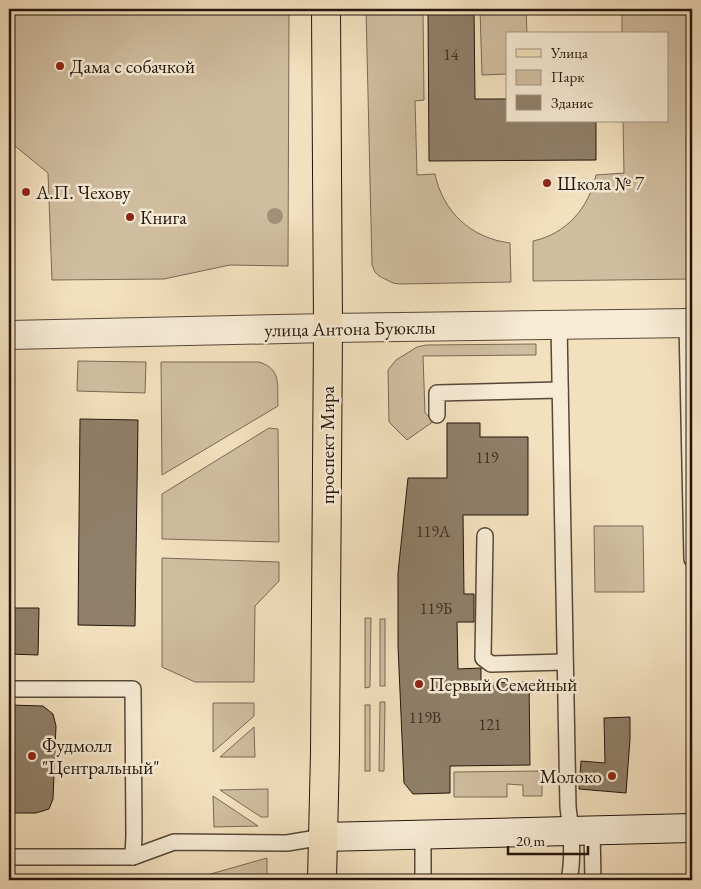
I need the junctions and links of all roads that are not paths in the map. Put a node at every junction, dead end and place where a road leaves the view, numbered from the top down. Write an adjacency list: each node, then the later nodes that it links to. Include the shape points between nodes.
1 (326, 9): 4 (main road, проспект Мира)
2 (690, 323): 3 (street, улица Антона Буюклы); 9 (lane)
3 (559, 325): 4 (street, улица Антона Буюклы); 6 (lane)
4 (328, 328): 5 (street, улица Антона Буюклы); 15 (main road, проспект Мира)
5 (9, 335)
6 (560, 390): 7 (lane, via 437,393); 10 (lane)
7 (437, 415)
8 (485, 536): 10 (lane, via 483,658 492,664)
9 (692, 559)
10 (565, 662): 13 (lane, via 568,807)
11 (9, 689): 17 (lane, via 133,689)
12 (692, 828): 13 (street)
13 (582, 831): 14 (street); 20 (lane); 21 (lane)
14 (424, 834): 15 (street); 19 (lane)
15 (323, 837): 17 (lane, via 287,843 174,842); 18 (main road, проспект Мира)
16 (9, 857): 17 (lane)
17 (133, 857)
18 (322, 880)
19 (423, 880)
20 (569, 880)
21 (593, 880)

